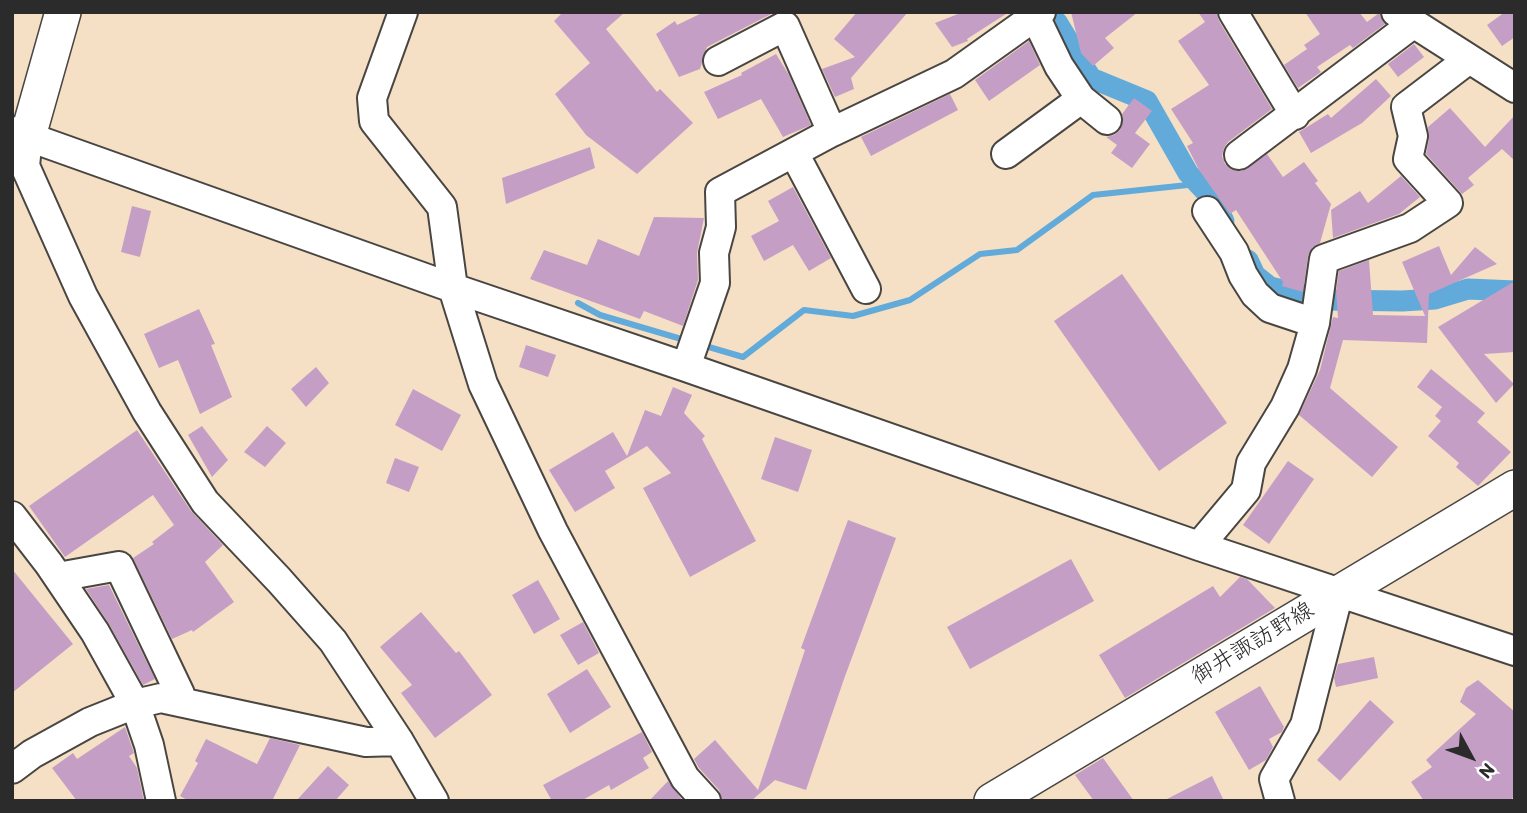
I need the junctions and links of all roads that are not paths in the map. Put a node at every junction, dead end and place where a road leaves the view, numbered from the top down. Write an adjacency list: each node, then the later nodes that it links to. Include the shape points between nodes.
1 (63, 12): 13 (main road)
2 (403, 12): 18 (street, via 372,98 374,121 442,207)
3 (1233, 12): 10 (street)
4 (1037, 13): 9 (street, via 1059,66); 12 (street, via 954,74)
5 (1405, 18): 6 (street); 10 (street)
6 (1469, 59): 8 (street); 20 (street, via 1406,107 1413,136 1408,159 1448,204 1410,228 1324,259)
7 (718, 61): 12 (street, via 785,26)
8 (1515, 88)
9 (1081, 99): 11 (street); 15 (street)
10 (1295, 115): 16 (street)
11 (1107, 120)
12 (832, 132): 14 (street)
13 (20, 134): 18 (street); 30 (street, via 25,166 83,296 147,412 205,502 333,641)
14 (794, 153): 19 (street); 21 (street, via 720,192 715,283)
15 (1006, 154)
16 (1240, 155)
17 (1207, 211): 20 (street, via 1255,294 1270,308)
18 (453, 288): 21 (street); 34 (street, via 483,384 552,531 685,778)
19 (866, 289)
20 (1315, 323): 24 (street, via 1296,382 1251,463 1246,490)
21 (686, 367): 24 (street)
22 (1515, 488): 26 (main road, 御井諏訪野線)
23 (12, 516): 25 (street)
24 (1199, 546): 26 (street)
25 (58, 577): 28 (street, via 119,566); 29 (street)
26 (1339, 592): 27 (street); 35 (main road, 御井諏訪野線); 36 (street, via 1306,725 1274,779)
27 (1515, 651)
28 (180, 702): 29 (street, via 161,698); 30 (street, via 366,742)
29 (135, 704): 31 (street, via 90,722); 32 (street)
30 (399, 741): 33 (street)
31 (12, 769)
32 (161, 801)
33 (434, 801)
34 (706, 801)
35 (992, 801)
36 (1280, 801)

